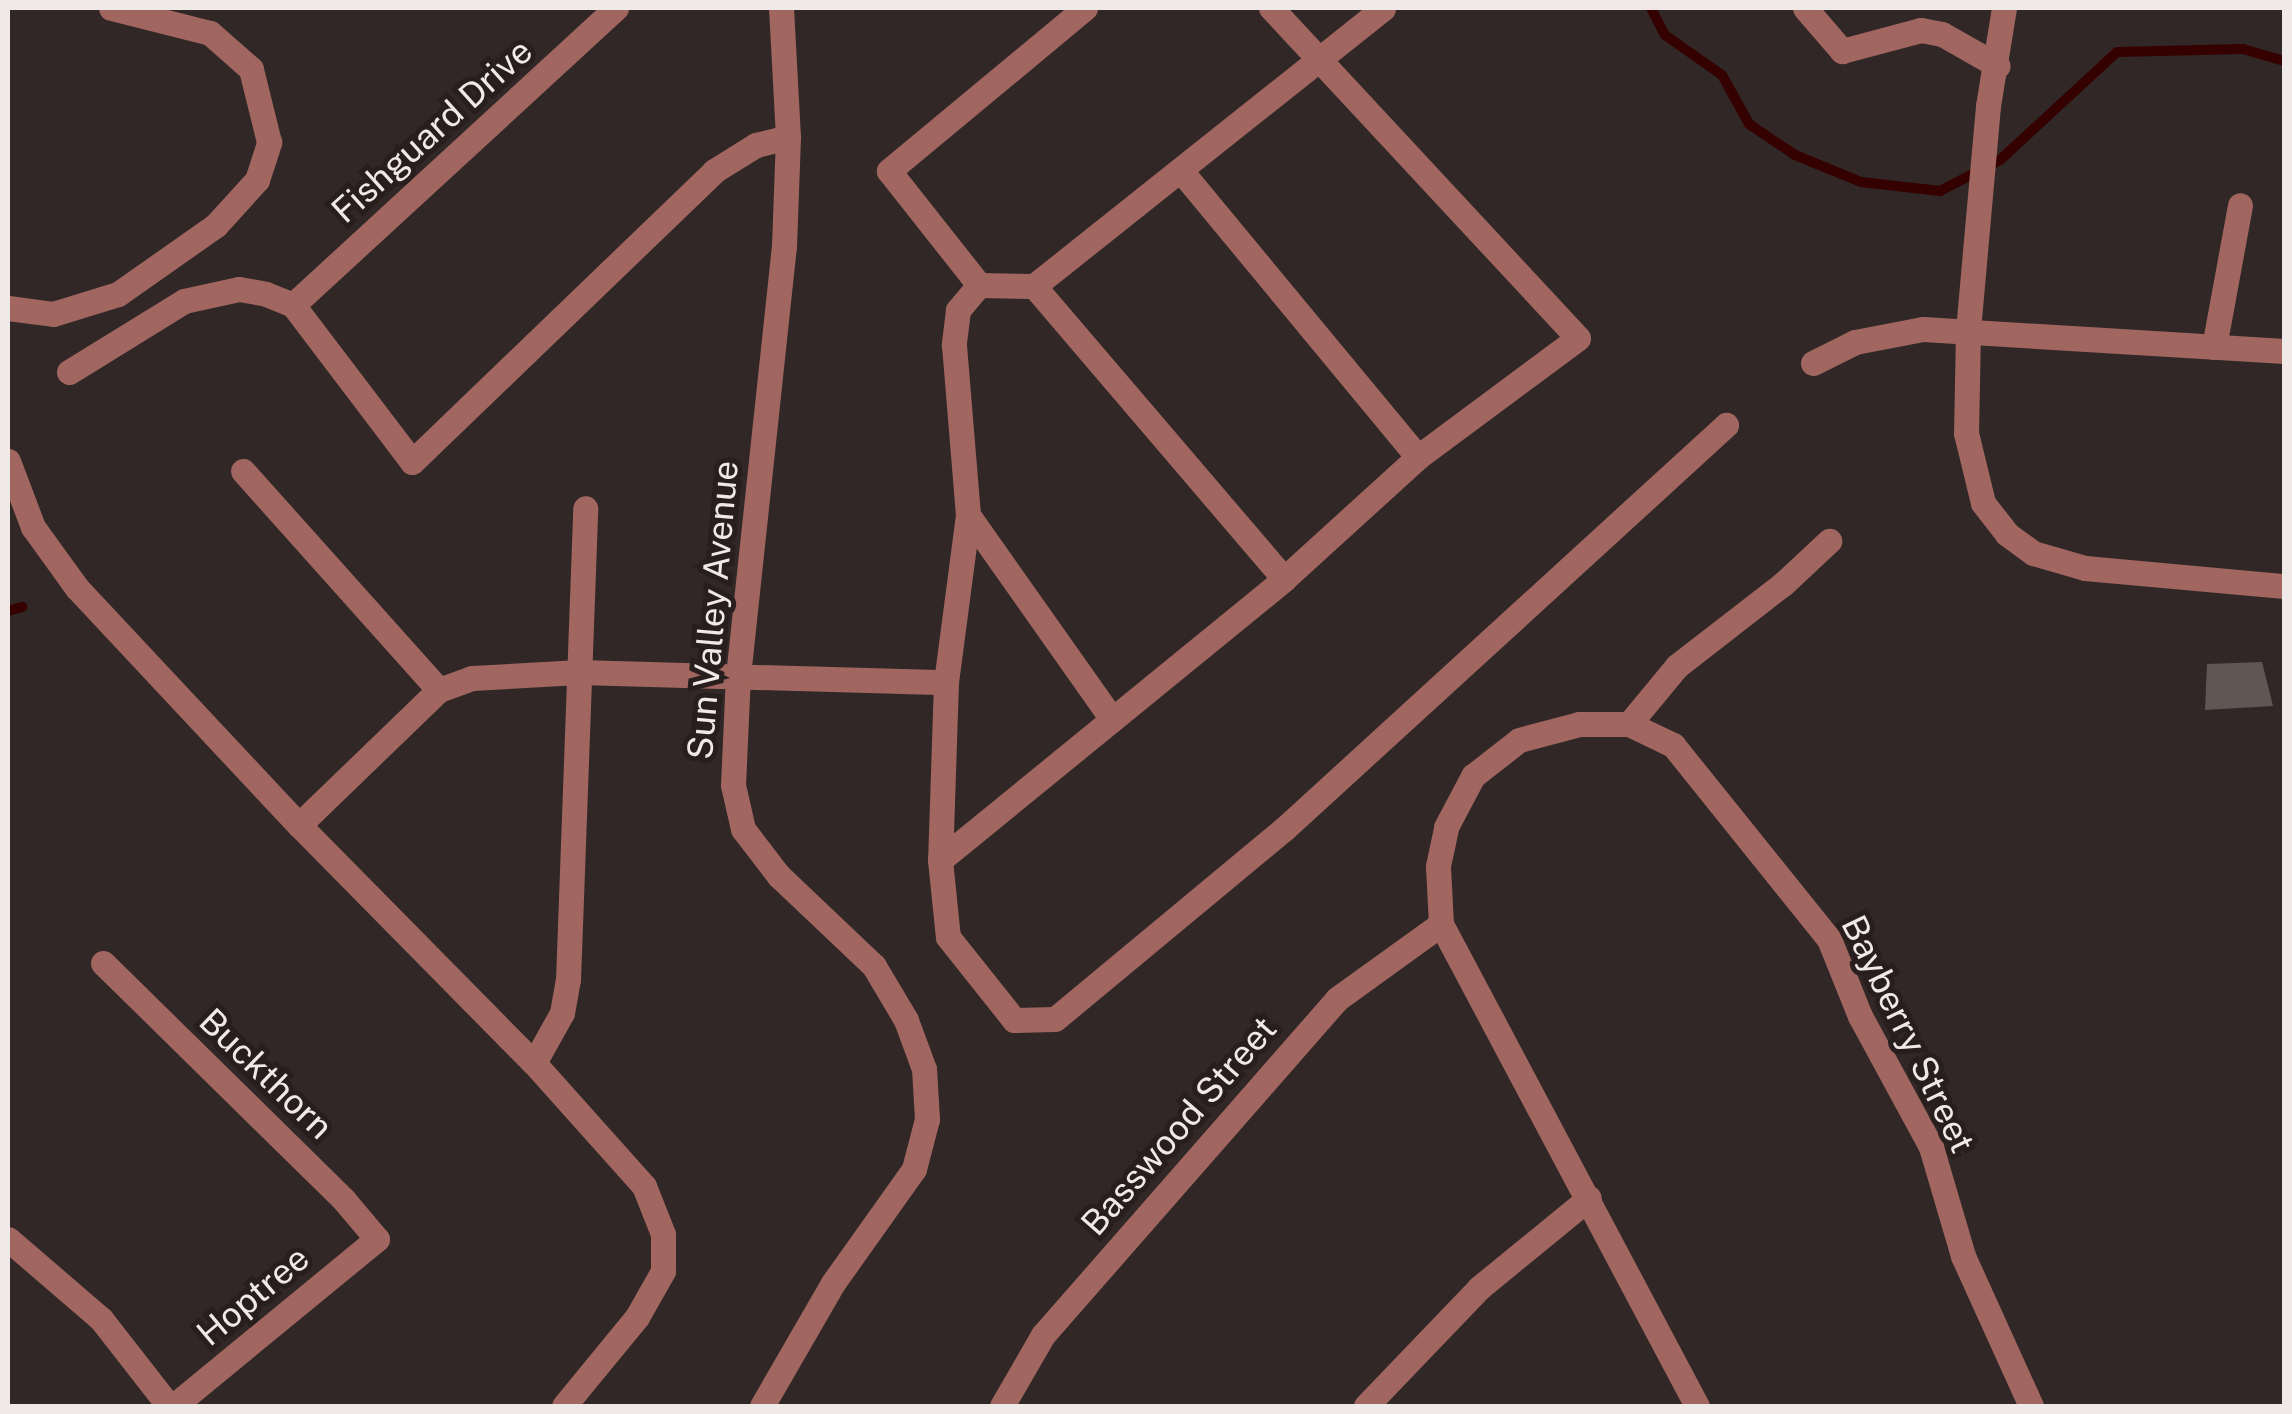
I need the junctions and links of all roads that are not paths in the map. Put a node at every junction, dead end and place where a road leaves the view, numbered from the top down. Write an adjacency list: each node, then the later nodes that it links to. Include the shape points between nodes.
1 (111, 8): 17 (street, via 210,33 251,70 268,142 257,180 216,224 118,294 53,314)
2 (616, 8): 16 (street, Fishguard Drive)
3 (781, 8): 11 (street, Sun Valley Avenue)
4 (1085, 8): 14 (street, via 888,171)
5 (1271, 8): 9 (street)
6 (1383, 8): 9 (street)
7 (1805, 8): 10 (street, via 1842,50 1921,30 1942,34)
8 (2004, 8): 10 (street)
9 (1322, 60): 12 (street); 24 (street, via 1578,338)
10 (1998, 66): 18 (street, via 1988,106)
11 (788, 137): 16 (street, via 746,150 714,171 412,462); 33 (street, Sun Valley Avenue, via 780,284)
12 (1182, 172): 15 (street); 24 (street)
13 (2240, 205): 19 (street)
14 (979, 285): 15 (street); 28 (street, via 958,310 954,345)
15 (1034, 286): 30 (street)
16 (294, 304): 22 (street, via 239,289 207,292)
17 (8, 308)
18 (1968, 331): 19 (street); 21 (street, via 1923,328 1883,335); 31 (street, via 1966,433 1983,503 2007,534 2033,553 2085,568)
19 (2214, 347): 20 (street)
20 (2284, 351)
21 (1813, 363)
22 (69, 372)
23 (1726, 425): 39 (street, via 1284,829 1056,1019 1014,1020 948,937)
24 (1418, 456): 30 (street)
25 (8, 461): 38 (street, via 33,526 77,588)
26 (242, 471): 35 (street)
27 (585, 508): 32 (street)
28 (968, 515): 34 (street); 36 (street)
29 (1829, 541): 37 (street, via 1676,666)
30 (1284, 579): 36 (street)
31 (2284, 586)
32 (579, 672): 33 (street); 35 (street, via 472,678); 42 (street, via 568,980 562,1014)
33 (738, 676): 34 (street); 48 (street, Sun Valley Avenue, via 733,785 743,829 779,876 874,966 906,1020 924,1069 927,1119 914,1169 833,1283)
34 (946, 682): 39 (street)
35 (440, 690): 38 (street)
36 (1112, 719): 39 (street)
37 (1629, 724): 40 (street, Bayberry Street, via 1579,724 1519,740 1473,776 1446,827 1438,866); 52 (street, Bayberry Street, via 1673,746 1829,939 1867,1030 1932,1147 1963,1256)
38 (299, 826): 42 (street)
39 (940, 860)
40 (1441, 924): 43 (street, Bayberry Street); 49 (street, Basswood Street, via 1337,999 1043,1335)
41 (103, 963): 45 (street, Buckthorn)
42 (534, 1062): 47 (street, via 644,1186 663,1234 663,1271 637,1317)
43 (1588, 1198): 50 (street, via 1479,1288); 51 (street, Bayberry Street)
44 (8, 1239): 46 (street, via 101,1318)
45 (377, 1239): 46 (street, Hoptree)
46 (171, 1406)
47 (564, 1406)
48 (762, 1406)
49 (1002, 1406)
50 (1366, 1406)
51 (1697, 1406)
52 (2030, 1406)

